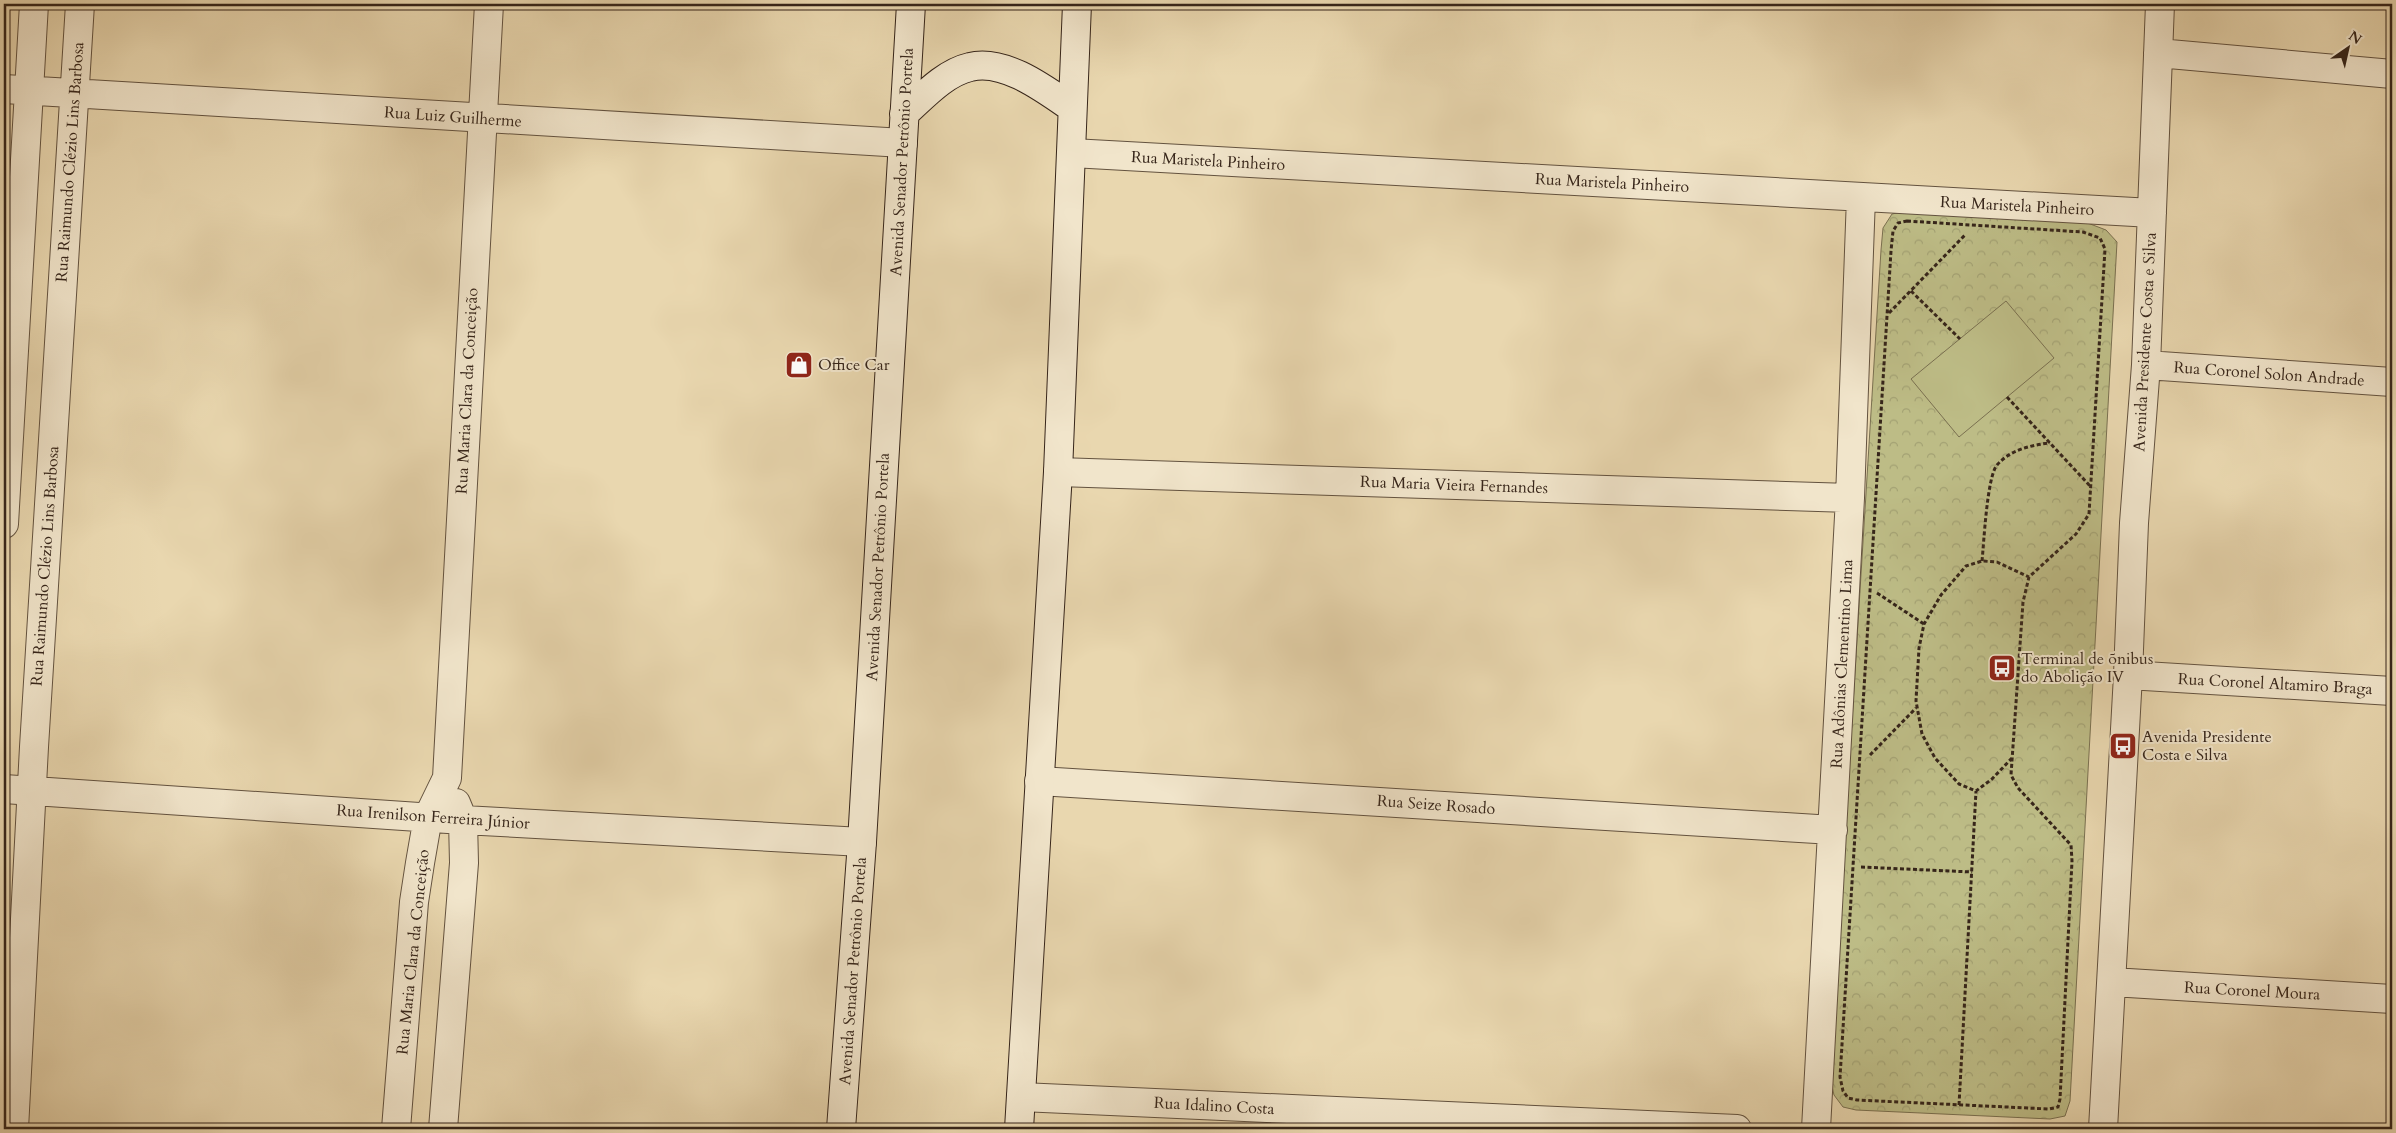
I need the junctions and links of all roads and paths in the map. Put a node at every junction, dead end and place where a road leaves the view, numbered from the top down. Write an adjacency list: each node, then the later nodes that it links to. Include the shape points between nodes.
1 (34, 4): 9 (street)
2 (80, 4): 10 (street, Rua Raimundo Clézio Lins Barbosa)
3 (489, 4): 13 (street, Rua Maria Clara da Conceição)
4 (911, 4): 12 (street, Avenida Senador Petrônio Portela)
5 (1077, 4): 11 (street)
6 (2160, 4): 7 (street, Avenida Presidente Costa e Silva)
7 (2158, 52): 8 (street); 17 (street, Avenida Presidente Costa e Silva)
8 (2392, 74)
9 (17, 89): 10 (street, Rua Luiz Guilherme); 29 (street)
10 (74, 92): 13 (street, Rua Luiz Guilherme); 42 (street, Rua Raimundo Clézio Lins Barbosa)
11 (1072, 108): 12 (street, via 1016,74 989,66 970,67 948,77); 15 (street)
12 (904, 114): 14 (street, Avenida Senador Petrônio Portela)
13 (482, 119): 14 (street, Rua Luiz Guilherme); 39 (street, Rua Maria Clara da Conceição)
14 (903, 144): 47 (street, Avenida Senador Petrônio Portela)
15 (1072, 153): 16 (street, Rua Maristela Pinheiro); 26 (street)
16 (1861, 198): 17 (street, Rua Maristela Pinheiro); 28 (street, Rua Adônias Clementino Lima)
17 (2152, 213): 22 (street, Avenida Presidente Costa e Silva)
18 (1974, 225): 19 (path); 20 (path, via 1907,220 1898,223 1893,231); 27 (path, via 2083,232 2100,238 2106,249)
19 (1911, 291): 20 (path); 21 (path)
20 (1887, 315): 32 (path)
21 (1960, 339)
22 (2146, 365): 23 (street, Rua Coronel Solon Andrade); 34 (street, Avenida Presidente Costa e Silva, via 2134,523)
23 (2392, 382)
24 (2008, 396): 25 (path)
25 (2050, 443): 27 (path); 30 (path, via 2024,448 1996,466 1991,480)
26 (1058, 472): 28 (street, Rua Maria Vieira Fernandes); 40 (street)
27 (2091, 487): 31 (path, via 2089,514 2076,534)
28 (1850, 498): 46 (street, Rua Adônias Clementino Lima)
29 (4, 524)
30 (1982, 560): 31 (path, via 1997,562); 33 (path, via 1966,566)
31 (2030, 577): 37 (path, via 2023,602)
32 (1870, 589): 33 (path); 38 (path)
33 (1924, 624): 36 (path, via 1919,648)
34 (2128, 675): 35 (street, Rua Coronel Altamiro Braga); 50 (street, Avenida Presidente Costa e Silva)
35 (2392, 691)
36 (1916, 707): 38 (path); 43 (path, via 1922,734 1935,758 1959,784)
37 (2012, 758): 43 (path, via 1992,780); 53 (path, via 2011,775 2018,788 2071,845 2060,1099 2058,1107 2049,1109)
38 (1859, 767): 48 (path)
39 (447, 778): 44 (street, Rua Maria Clara da Conceição); 45 (street, Rua Maria Clara da Conceição)
40 (1039, 781): 46 (street, Rua Seize Rosado); 52 (street)
41 (4, 789): 42 (street, Rua Irenilson Ferreira Júnior)
42 (32, 791): 44 (street, Rua Irenilson Ferreira Júnior); 54 (street, Rua Raimundo Clézio Lins Barbosa)
43 (1976, 791): 49 (path)
44 (428, 817): 45 (street, Rua Irenilson Ferreira Júnior); 55 (street, Rua Maria Clara da Conceição, via 414,902)
45 (463, 820): 47 (street, Rua Irenilson Ferreira Júnior); 56 (street, Rua Maria Clara da Conceição, via 462,903)
46 (1833, 830): 60 (street, Rua Adônias Clementino Lima)
47 (862, 842): 57 (street, Avenida Senador Petrônio Portela)
48 (1853, 867): 49 (path); 53 (path, via 1840,1077 1843,1091 1848,1098 1857,1100)
49 (1972, 872): 53 (path)
50 (2112, 982): 51 (street, Rua Coronel Moura); 61 (street, Avenida Presidente Costa e Silva)
51 (2392, 999)
52 (1021, 1097): 58 (street); 59 (street, Rua Idalino Costa)
53 (1959, 1105)
54 (14, 1129)
55 (396, 1129)
56 (443, 1129)
57 (841, 1129)
58 (1019, 1129)
59 (1737, 1129)
60 (1816, 1129)
61 (2103, 1129)

